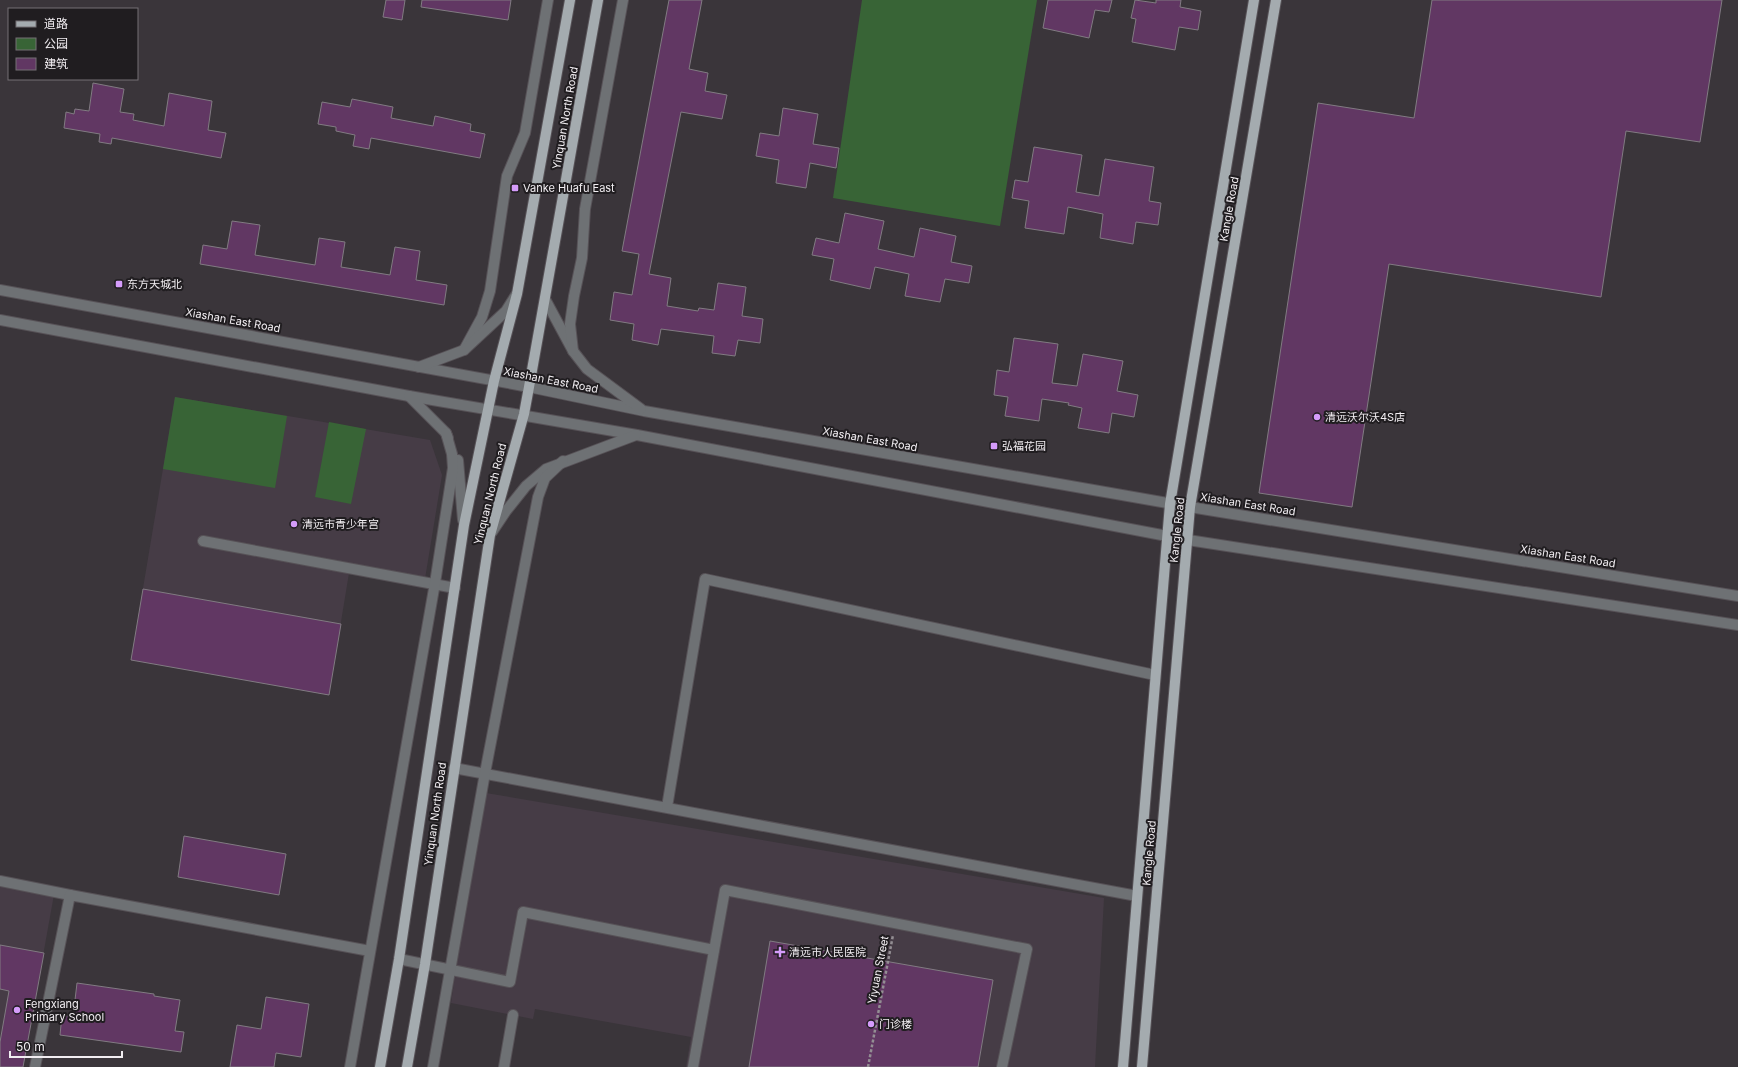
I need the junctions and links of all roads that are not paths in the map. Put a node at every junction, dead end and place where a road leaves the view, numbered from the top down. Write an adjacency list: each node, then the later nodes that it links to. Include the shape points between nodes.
1 (548, 0): 11 (street, via 526,133 507,176 490,291 482,317)
2 (570, 0): 8 (main road, Yinquan North Road)
3 (598, 0): 9 (main road, Yinquan North Road)
4 (623, 0): 12 (street, via 585,209 582,258 570,324)
5 (1254, 0): 23 (main road, Kangle Road)
6 (1276, 0): 24 (main road, Kangle Road)
7 (0, 290): 13 (street, Xiashan East Road)
8 (517, 294): 11 (street, via 506,311); 14 (main road, Yinquan North Road)
9 (545, 299): 12 (street); 15 (main road, Yinquan North Road)
10 (0, 320): 16 (street)
11 (464, 350): 13 (street)
12 (573, 351): 18 (street, via 587,369)
13 (419, 367): 14 (street, Xiashan East Road)
14 (494, 381): 15 (street, Xiashan East Road); 17 (main road, Yinquan North Road)
15 (529, 387): 18 (street, Xiashan East Road); 19 (main road, Yinquan North Road)
16 (409, 396): 17 (street); 20 (street)
17 (489, 409): 19 (street); 25 (main road, Yinquan North Road)
18 (644, 411): 23 (street, Xiashan East Road)
19 (524, 414): 21 (street); 26 (main road, Yinquan North Road)
20 (446, 434): 25 (street, via 457,458); 30 (street, via 453,468)
21 (637, 435): 22 (street); 27 (street)
22 (563, 461): 26 (street, via 546,469 526,486); 36 (street, via 545,478 538,497)
23 (1170, 504): 24 (street, Xiashan East Road); 27 (main road, Kangle Road)
24 (1190, 507): 28 (main road, Kangle Road); 32 (street, Xiashan East Road)
25 (464, 525): 31 (main road, Yinquan North Road)
26 (490, 535): 35 (main road, Yinquan North Road)
27 (1166, 535): 28 (street); 34 (main road, Kangle Road)
28 (1188, 540): 33 (street); 56 (main road, Kangle Road)
29 (203, 541): 30 (street)
30 (435, 583): 31 (street); 42 (street)
31 (455, 588): 43 (main road, Yinquan North Road)
32 (1738, 596)
33 (1738, 625)
34 (1155, 674): 37 (street, via 705,579); 40 (main road, Kangle Road)
35 (454, 768): 36 (street); 44 (main road, Yinquan North Road)
36 (485, 773): 37 (street); 45 (street)
37 (667, 807): 40 (street)
38 (0, 881): 39 (street)
39 (70, 895): 42 (street); 47 (street)
40 (1137, 896): 55 (main road, Kangle Road)
41 (714, 950): 45 (street, via 523,912 510,982); 53 (street); 54 (street, via 725,890 1027,949)
42 (370, 951): 48 (street)
43 (399, 959): 44 (street); 49 (main road, Yinquan North Road)
44 (426, 964): 45 (street); 50 (main road, Yinquan North Road)
45 (450, 969): 51 (street)
46 (513, 1016): 52 (street)
47 (35, 1067)
48 (350, 1067)
49 (380, 1067)
50 (407, 1067)
51 (433, 1067)
52 (504, 1067)
53 (693, 1067)
54 (1002, 1067)
55 (1123, 1067)
56 (1142, 1067)

